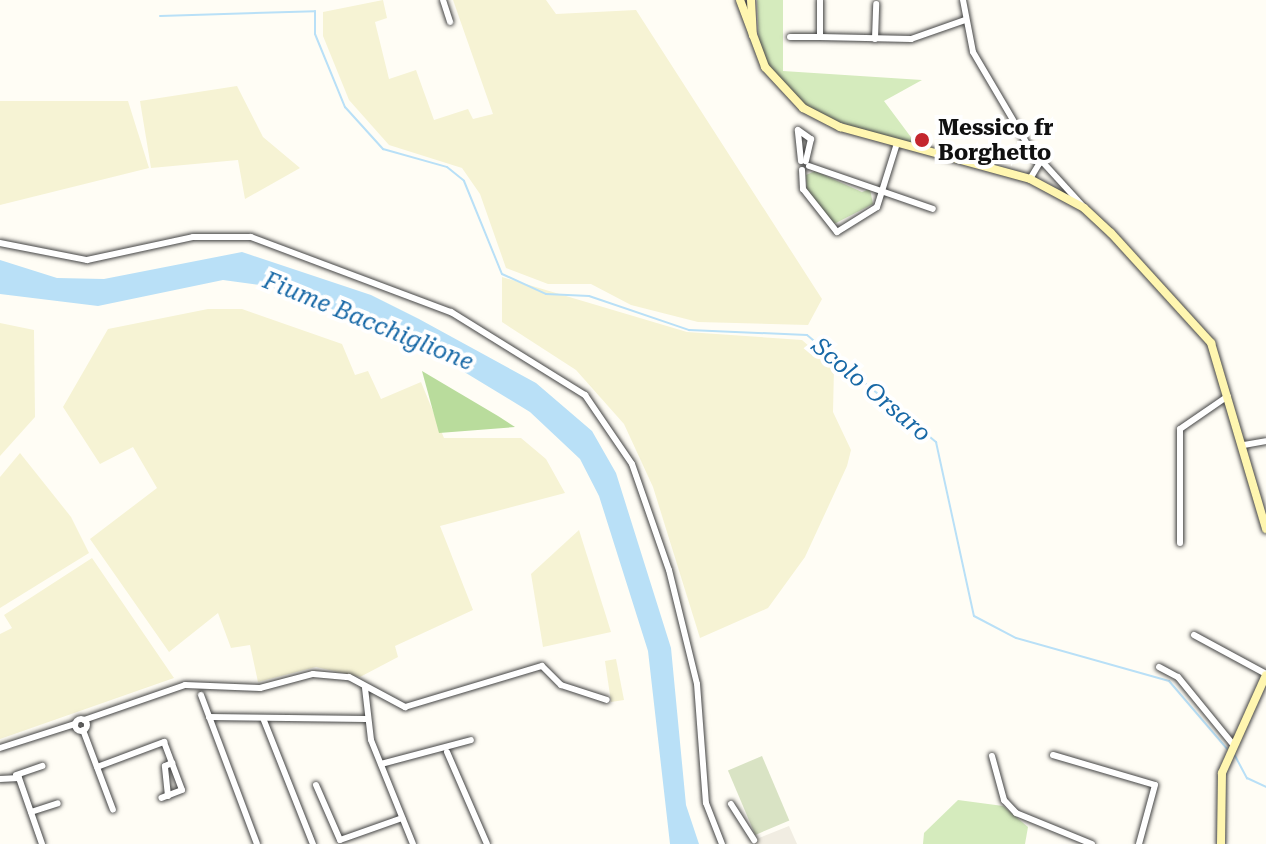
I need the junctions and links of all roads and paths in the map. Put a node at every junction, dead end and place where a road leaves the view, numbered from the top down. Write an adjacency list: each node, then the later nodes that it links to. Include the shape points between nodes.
1 (443, 0): 8 (street)
2 (740, 0): 12 (street)
3 (751, 0): 12 (street)
4 (820, 0): 10 (street)
5 (963, 0): 7 (street)
6 (876, 4): 11 (street)
7 (965, 20): 11 (street, via 911,39); 14 (street, via 973,52)
8 (450, 22)
9 (790, 37): 10 (street)
10 (820, 37): 11 (street)
11 (875, 39)
12 (754, 48): 13 (street, via 803,108)
13 (897, 143): 15 (street); 16 (street)
14 (1034, 152): 15 (street, via 1038,171); 17 (street)
15 (1030, 179): 17 (street)
16 (884, 186): 16 (street, via 877,207 833,233 803,189 804,164); 18 (street)
17 (1084, 208): 20 (street, via 1204,334)
18 (933, 209)
19 (0, 243): 61 (street, via 87,260 193,237 251,237 410,293 520,350 585,395 622,444 691,655 703,786)
20 (1232, 400): 22 (street); 24 (street, via 1180,429)
21 (1266, 441): 22 (street)
22 (1244, 445): 23 (street)
23 (1266, 529)
24 (1180, 543)
25 (1194, 635): 27 (street)
26 (1159, 667): 38 (street, via 1178,677)
27 (1266, 674): 38 (street)
28 (365, 688): 30 (street, via 405,707 542,666 561,685); 33 (street); 34 (street, via 313,674 260,688 190,684)
29 (201, 695): 31 (street)
30 (607, 700)
31 (209, 717): 32 (street); 57 (street)
32 (263, 718): 33 (street); 58 (street)
33 (366, 719): 44 (street)
34 (84, 720): 35 (street); 36 (street)
35 (75, 724): 36 (street); 39 (street)
36 (83, 730): 46 (street)
37 (471, 740): 40 (street)
38 (1230, 747): 64 (street, via 1219,796)
39 (0, 748)
40 (447, 752): 44 (street); 60 (street)
41 (1053, 755): 63 (street, via 1155,785)
42 (992, 756): 62 (street, via 1004,800 1016,813)
43 (172, 763): 43 (street, via 165,766 164,797 182,790); 46 (street, via 164,742)
44 (381, 764): 54 (street)
45 (42, 766): 47 (street)
46 (97, 767): 52 (street)
47 (16, 775): 48 (street); 53 (street)
48 (0, 779)
49 (316, 785): 54 (street, via 340,840)
50 (58, 803): 53 (street)
51 (731, 804): 55 (street)
52 (113, 810)
53 (31, 812): 56 (street)
54 (402, 818): 59 (street)
55 (754, 840)
56 (42, 844)
57 (257, 844)
58 (313, 844)
59 (413, 844)
60 (487, 844)
61 (722, 844)
62 (1092, 844)
63 (1139, 844)
64 (1221, 844)

